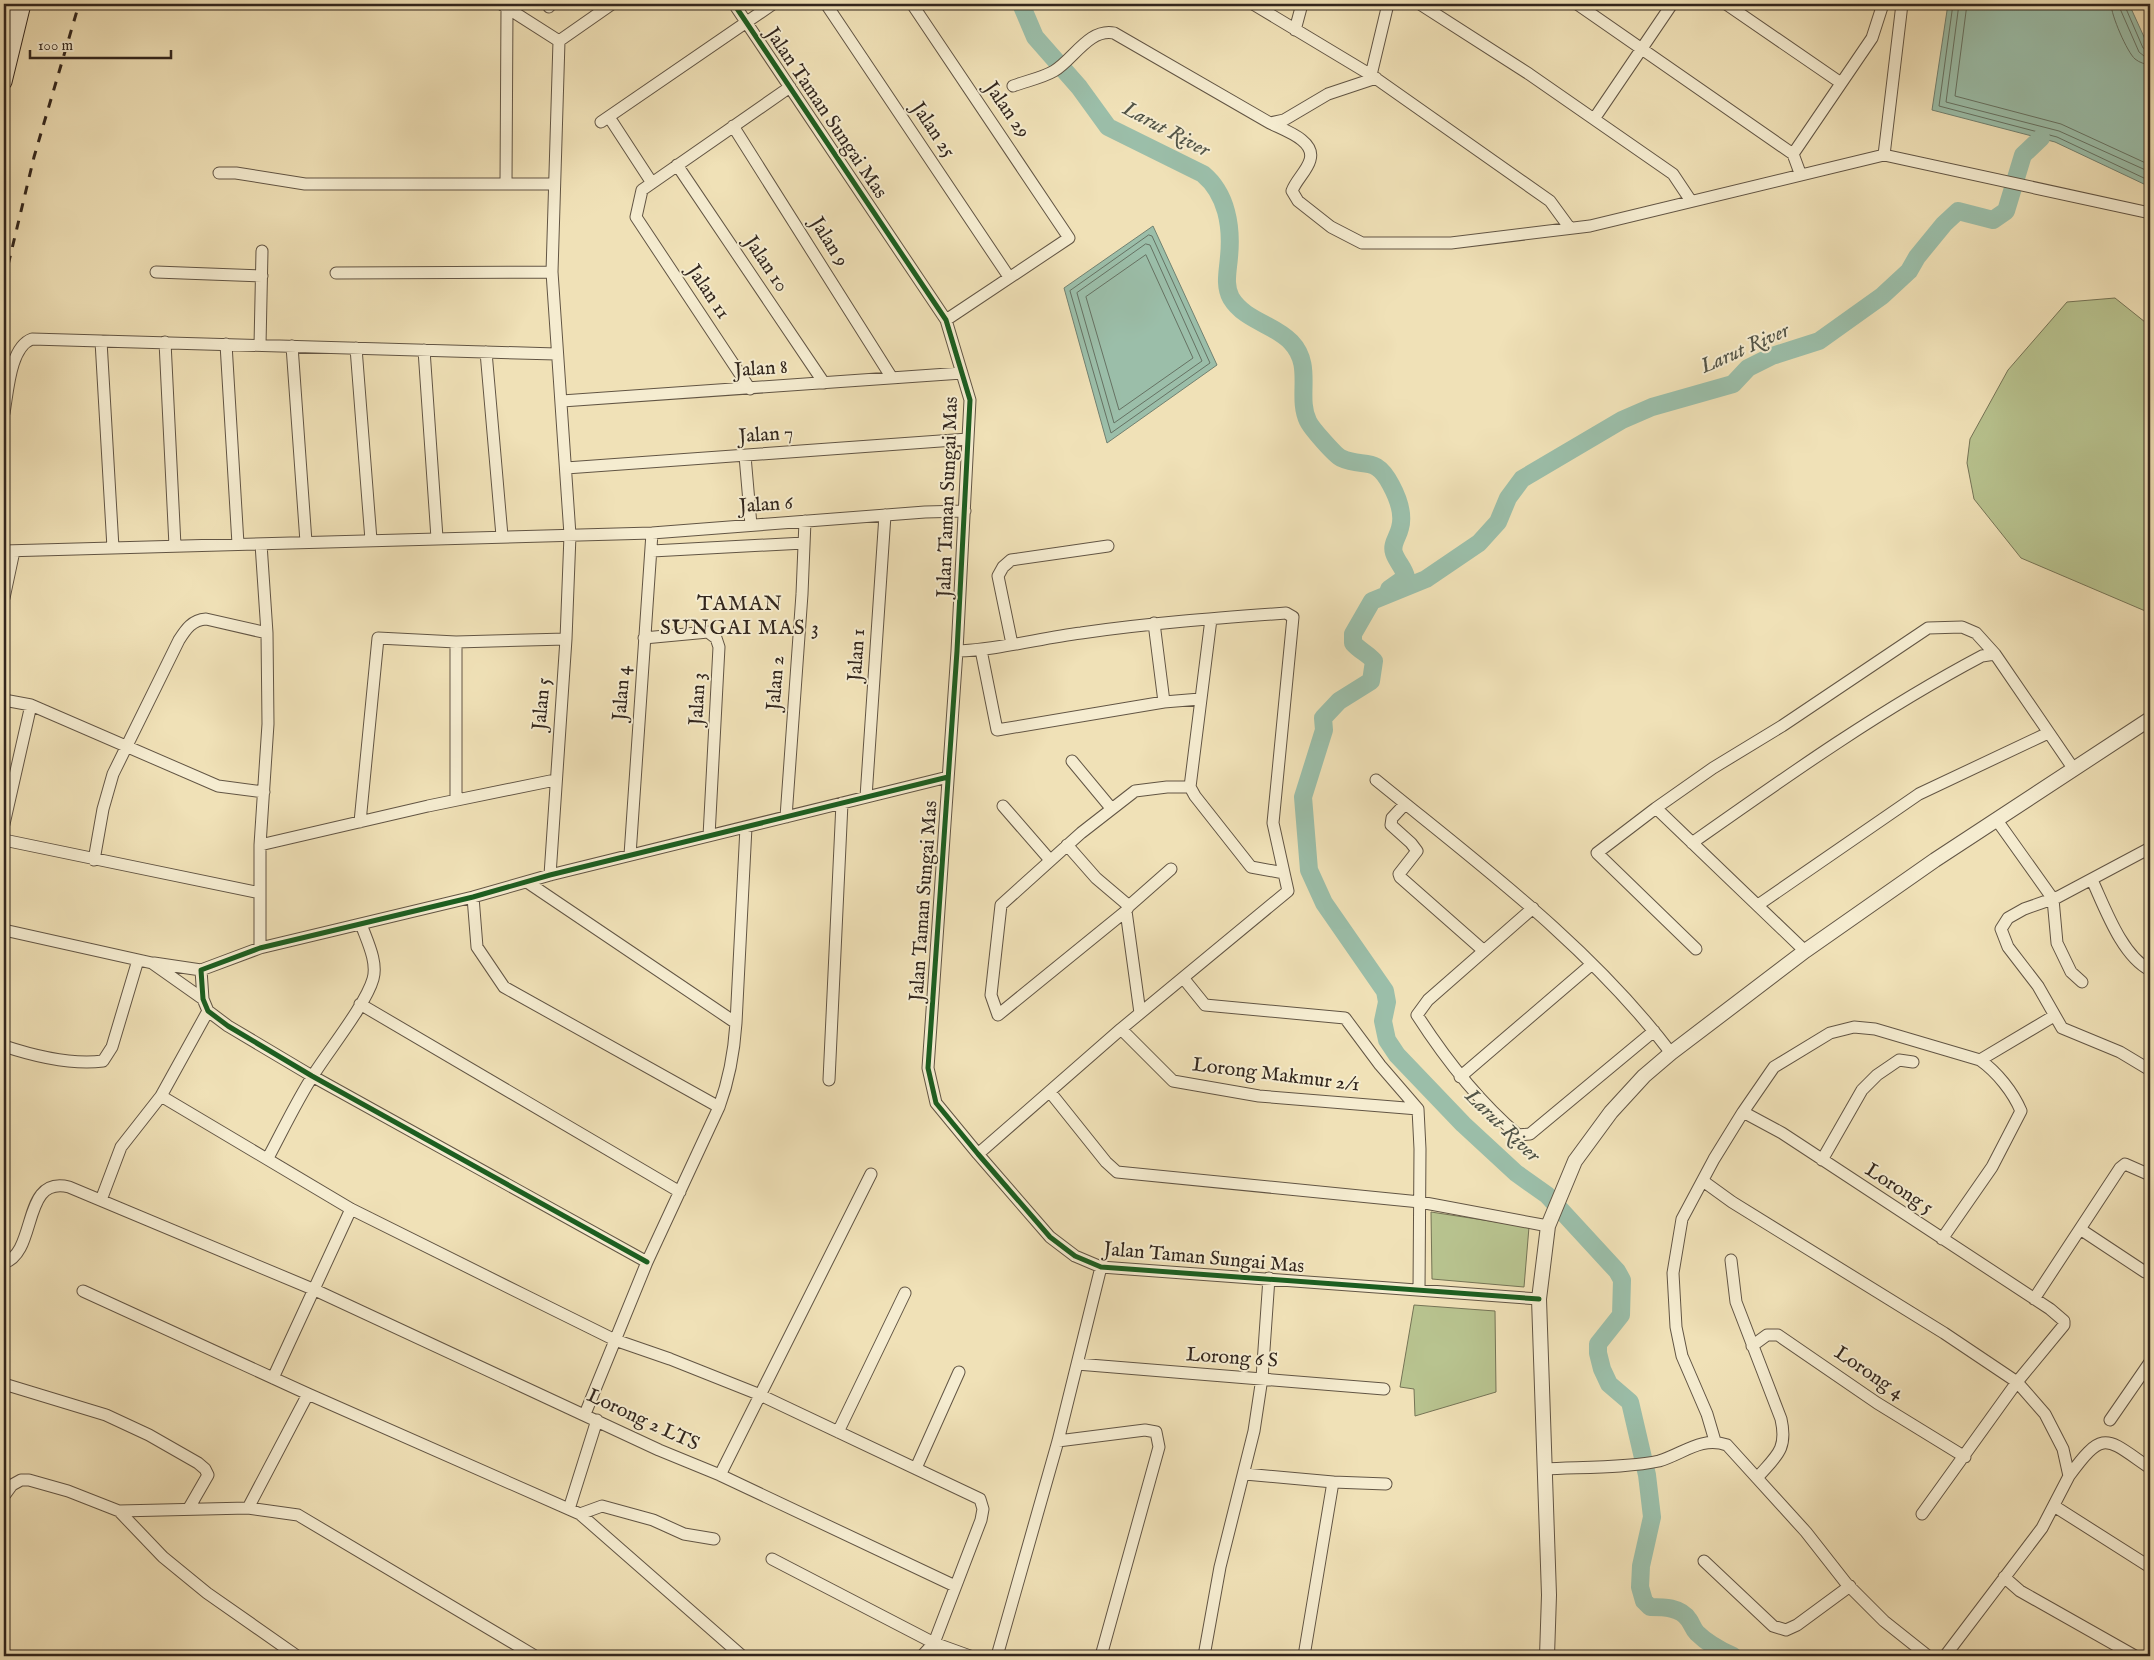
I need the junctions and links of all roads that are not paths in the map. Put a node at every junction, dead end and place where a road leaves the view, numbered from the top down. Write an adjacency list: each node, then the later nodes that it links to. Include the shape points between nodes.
1 (8, 4): 18 (main road)
2 (23, 4): 24 (main road)
3 (612, 4): 21 (street)
4 (734, 4): 19 (street, Jalan Taman Sungai Mas)
5 (773, 4): 19 (street)
6 (826, 4): 47 (street, Jalan 25)
7 (912, 4): 47 (street, Jalan 29, via 1069,238)
8 (1253, 4): 20 (street)
9 (1302, 4): 20 (street)
10 (1388, 4): 23 (street)
11 (1420, 4): 28 (street)
12 (1577, 4): 22 (street)
13 (1672, 4): 22 (street)
14 (1726, 4): 25 (street)
15 (1882, 4): 25 (street, via 1872,38)
16 (1902, 4): 32 (street)
17 (504, 6): 21 (street); 36 (street)
18 (4, 22)
19 (747, 23): 27 (street, Jalan Taman Sungai Mas); 37 (street, via 605,119)
20 (1295, 30): 23 (street)
21 (559, 41): 38 (street, Jalan 5)
22 (1642, 48): 28 (street); 31 (street)
23 (1374, 77): 29 (street, via 1328,94 1284,120); 41 (street, via 1550,201)
24 (4, 82)
25 (1841, 83): 31 (street)
26 (1013, 86): 29 (street, via 1054,71 1105,31 1114,33)
27 (790, 87): 30 (street); 48 (street, Jalan Taman Sungai Mas)
28 (1594, 119): 39 (street, via 1673,174)
29 (1270, 123): 41 (street, via 1300,139 1310,153 1310,160 1292,191 1298,201 1331,227 1362,243 1451,243)
30 (733, 126): 33 (street); 59 (street, Jalan 9)
31 (1792, 154): 35 (street)
32 (1884, 155): 35 (street); 40 (street)
33 (678, 165): 37 (street); 60 (street, Jalan 10)
34 (219, 173): 36 (street, via 236,172 306,184)
35 (1800, 173): 39 (street)
36 (506, 182): 38 (street)
37 (652, 183): 61 (street, Jalan 11, via 642,190 636,217)
38 (553, 184): 45 (street, Jalan 5)
39 (1691, 201): 41 (street, via 1590,226)
40 (2150, 213)
41 (1569, 227)
42 (262, 252): 46 (street)
43 (156, 272): 46 (street)
44 (336, 272): 45 (street)
45 (552, 272): 57 (street, Jalan 5)
46 (262, 276): 52 (street)
47 (1009, 277): 48 (street)
48 (946, 320): 58 (street, Jalan Taman Sungai Mas)
49 (101, 341): 50 (street); 63 (street, via 32,339 22,344 16,354); 82 (street)
50 (165, 342): 51 (street); 80 (street)
51 (226, 344): 52 (street); 78 (street)
52 (260, 345): 53 (street)
53 (292, 346): 54 (street); 76 (street)
54 (356, 348): 55 (street); 75 (street)
55 (424, 350): 56 (street); 74 (street)
56 (486, 352): 57 (street); 73 (street)
57 (556, 354): 62 (street, Jalan 5)
58 (962, 373): 59 (street, Jalan 8); 64 (street, Jalan Taman Sungai Mas, via 970,400)
59 (892, 378): 60 (street, Jalan 8)
60 (824, 383): 61 (street, Jalan 8)
61 (750, 389): 62 (street, Jalan 8)
62 (562, 401): 66 (street, Jalan 5)
63 (4, 413)
64 (968, 439): 65 (street, Jalan 7); 67 (street, Jalan Taman Sungai Mas)
65 (746, 456): 66 (street, Jalan 7); 70 (street)
66 (566, 468): 72 (street, Jalan 5)
67 (965, 511): 68 (street, Jalan 6); 94 (street, Jalan Taman Sungai Mas)
68 (885, 515): 69 (street, Jalan 6); 110 (street, Jalan 1)
69 (805, 522): 70 (street, Jalan 6); 77 (street, Jalan 2)
70 (750, 525): 71 (street, Jalan 6)
71 (652, 533): 72 (street, Jalan 6); 84 (street, Jalan 4)
72 (570, 535): 73 (street, Jalan 6); 90 (street, Jalan 5)
73 (502, 536): 74 (street, Jalan 6)
74 (437, 538): 75 (street, Jalan 6)
75 (371, 540): 76 (street, Jalan 6)
76 (306, 542): 79 (street, Jalan 6)
77 (804, 543): 84 (street); 117 (street, Jalan 2)
78 (238, 544): 79 (street, Jalan 6); 80 (street, Jalan 6)
79 (261, 544): 88 (street)
80 (175, 546): 82 (street, Jalan 6)
81 (1108, 546): 92 (street, via 1011,560 1003,567 998,576)
82 (113, 548): 83 (street, Jalan 6)
83 (9, 551): 85 (street)
84 (652, 551): 89 (street, Jalan 4)
85 (4, 598)
86 (1211, 619): 87 (street); 96 (street); 132 (street, via 1286,613 1293,617 1273,823)
87 (1154, 623): 92 (street); 98 (street)
88 (267, 633): 102 (street, via 206,619 199,619 188,626); 109 (street, via 268,724)
89 (644, 638): 122 (street, Jalan 3, via 708,632 716,638 719,647); 128 (street, Jalan 4)
90 (566, 639): 91 (street); 106 (street, Jalan 5)
91 (456, 642): 111 (street); 119 (street, via 378,638)
92 (1012, 644): 93 (street)
93 (981, 650): 94 (street); 98 (street, via 996,730)
94 (957, 651): 105 (street, Jalan Taman Sungai Mas)
95 (1994, 654): 101 (street); 116 (street, via 1976,633 1962,627 1928,628); 124 (street, via 1982,656 1884,711)
96 (1200, 699): 98 (street); 108 (street)
97 (4, 700): 99 (street)
98 (1164, 702)
99 (31, 705): 102 (street); 120 (street)
100 (2150, 719): 104 (street)
101 (2048, 733): 104 (street); 139 (street, via 1918,794)
102 (126, 746): 109 (street, via 218,786); 129 (street, via 113,774 103,809)
103 (1072, 761): 115 (street)
104 (2073, 768): 118 (street)
105 (948, 777): 110 (street); 176 (street, Jalan Taman Sungai Mas, via 928,1068 936,1103)
106 (555, 780): 111 (street); 133 (street, Jalan 5)
107 (1376, 780): 113 (street)
108 (1190, 787): 115 (street, via 1135,791); 132 (street, via 1252,867)
109 (264, 792): 125 (street)
110 (866, 797): 112 (street)
111 (456, 800): 119 (street)
112 (842, 803): 117 (street); 170 (street)
113 (1405, 804): 140 (street); 147 (street, via 1392,818 1391,824 1412,843 1416,851 1400,877)
114 (1003, 806): 130 (street)
115 (1111, 808): 126 (street)
116 (1656, 808): 124 (street); 145 (street, via 1597,853)
117 (786, 817): 121 (street)
118 (1996, 819): 138 (street); 146 (street)
119 (360, 822): 125 (street)
120 (4, 824)
121 (746, 827): 122 (street); 160 (street)
122 (709, 836): 128 (street)
123 (4, 840): 129 (street)
124 (1692, 842): 139 (street)
125 (260, 845): 136 (street)
126 (1067, 845): 130 (street); 141 (street)
127 (2150, 848): 134 (street)
128 (630, 855): 133 (street)
129 (94, 860): 136 (street)
130 (1050, 860): 141 (street, via 1001,905 991,995 998,1016)
131 (1171, 869): 141 (street)
132 (1284, 873): 153 (street, via 1288,891)
133 (550, 875): 135 (street)
134 (2092, 880): 138 (street); 152 (street, via 2121,939 2135,958)
135 (527, 882): 137 (street); 160 (street)
136 (260, 893): 144 (street)
137 (473, 897): 142 (street); 173 (street, via 477,947 504,987)
138 (2053, 899): 154 (street, via 2057,943 2071,972); 159 (street, via 2008,918 2001,929 2008,947 2038,986)
139 (1758, 906): 146 (street)
140 (1533, 908): 147 (street); 150 (street)
141 (1128, 909): 158 (street)
142 (361, 924): 144 (street); 156 (street, via 374,969 372,981)
143 (4, 930): 148 (street)
144 (260, 948): 151 (street)
145 (1696, 949)
146 (1805, 951): 164 (street)
147 (1484, 952): 169 (street, via 1428,1000 1416,1015)
148 (138, 960): 149 (street); 163 (street, via 112,1047 103,1061 89,1063 54,1058)
149 (152, 963): 151 (street); 155 (street)
150 (1592, 964): 162 (street); 169 (street)
151 (201, 970): 155 (street)
152 (2150, 970)
153 (1184, 979): 158 (street); 174 (street, via 1205,1005 1345,1018)
154 (2082, 982)
155 (203, 1000): 157 (street)
156 (360, 1004): 168 (street); 182 (street)
157 (208, 1011): 168 (street); 172 (street)
158 (1140, 1013): 161 (street)
159 (2054, 1016): 165 (street); 167 (street, via 2062,1028 2120,1052)
160 (736, 1023): 173 (street, via 728,1084)
161 (1121, 1029): 171 (street); 174 (street, Lorong Makmur 2/1, via 1173,1081 1259,1096)
162 (1654, 1031): 164 (street); 169 (street, via 1530,1134 1518,1135 1493,1114)
163 (4, 1046)
164 (1671, 1053): 186 (street, via 1644,1076 1611,1112 1575,1162)
165 (1980, 1060): 175 (street, via 1876,1029 1854,1027 1830,1033 1774,1067); 188 (street, via 1990,1067 2021,1111 1992,1166)
166 (1913, 1062): 178 (street, via 1899,1060 1862,1090)
167 (2150, 1070)
168 (312, 1076): 177 (street); 190 (street)
169 (1460, 1077)
170 (829, 1080)
171 (1050, 1092): 176 (street); 184 (street, via 1117,1172)
172 (161, 1096): 177 (street); 183 (street, via 121,1148)
173 (719, 1107): 182 (street)
174 (1418, 1109): 184 (street)
175 (1743, 1112): 178 (street, Lorong 5); 181 (street)
176 (978, 1154): 192 (street, Jalan Taman Sungai Mas, via 1050,1237 1075,1256)
177 (268, 1158): 185 (street)
178 (1822, 1160): 188 (street, Lorong 5)
179 (871, 1174): 212 (street)
180 (2150, 1175): 187 (street, via 2125,1164)
181 (1703, 1181): 208 (street); 218 (street, via 1682,1219 1673,1273 1676,1327 1682,1356)
182 (680, 1192): 190 (street)
183 (101, 1200): 191 (street, Lorong 2 LTS, via 58,1185 48,1188 40,1196 16,1255); 195 (street, Lorong 2 LTS)
184 (1420, 1202): 186 (street); 196 (street)
185 (352, 1209): 195 (street); 201 (street)
186 (1548, 1226): 199 (street)
187 (2080, 1229): 193 (street); 200 (street)
188 (1942, 1240): 200 (street, Lorong 5)
189 (1732, 1260): 202 (street, via 1736,1302)
190 (646, 1262): 201 (street)
191 (4, 1263)
192 (1101, 1267): 194 (street, Jalan Taman Sungai Mas); 204 (street)
193 (2145, 1272)
194 (1269, 1278): 196 (street, Jalan Taman Sungai Mas); 207 (street)
195 (315, 1290): 206 (street); 213 (street, Lorong 2 LTS)
196 (1419, 1290): 199 (street, Jalan Taman Sungai Mas)
197 (83, 1291): 206 (street)
198 (905, 1293): 216 (street)
199 (1539, 1298): 222 (street)
200 (2034, 1299): 208 (street, Lorong 5, via 2063,1318 2064,1325)
201 (614, 1340): 212 (street); 213 (street)
202 (1752, 1346): 219 (street, Lorong 4, via 1767,1335 1778,1335 1877,1403); 226 (street, via 1785,1437 1781,1450)
203 (2150, 1362): 215 (street)
204 (1077, 1364): 207 (street, Lorong 6 S); 217 (street)
205 (959, 1372): 220 (street)
206 (273, 1378): 211 (street)
207 (1262, 1378): 210 (street, Lorong 6 S); 223 (street)
208 (2017, 1382): 219 (street, Lorong 5); 225 (street, via 2045,1414 2063,1449)
209 (4, 1384): 231 (street, via 106,1415 149,1435 198,1464 208,1475)
210 (1384, 1389)
211 (308, 1394): 232 (street); 233 (street)
212 (758, 1394): 216 (street); 224 (street)
213 (585, 1414): 214 (street, Lorong 2 LTS)
214 (597, 1420): 224 (street, Lorong 2 LTS); 233 (street)
215 (2110, 1420)
216 (838, 1432): 220 (street)
217 (1058, 1441): 250 (street); 251 (street, via 1145,1430 1156,1432 1158,1440 1159,1447 1136,1538)
218 (1715, 1441): 222 (street, via 1698,1444 1659,1460); 226 (street, via 1727,1445)
219 (1965, 1457): 236 (street, Lorong 5)
220 (916, 1468): 242 (street, via 980,1499 983,1509)
221 (2150, 1468): 225 (street, via 2112,1442 2099,1443 2084,1455)
222 (1544, 1469): 254 (street, via 1549,1595)
223 (1245, 1474): 227 (street); 252 (street, via 1220,1567)
224 (720, 1475): 242 (street, Lorong 2 LTS)
225 (2070, 1476): 230 (street)
226 (1757, 1478): 243 (street)
227 (1333, 1482): 228 (street); 253 (street)
228 (1386, 1484)
229 (4, 1496): 234 (street, via 12,1485 21,1480 40,1481)
230 (2054, 1506): 240 (street); 241 (street, via 2042,1528)
231 (189, 1508): 232 (street); 234 (street)
232 (248, 1508): 246 (street, via 298,1515)
233 (569, 1509): 235 (street)
234 (119, 1512): 245 (street, via 162,1557 214,1598)
235 (580, 1514): 237 (street, via 602,1506 653,1520 684,1534); 247 (street)
236 (1922, 1514)
237 (714, 1539)
238 (772, 1559): 244 (street)
239 (1704, 1561): 243 (street, via 1773,1626 1786,1630)
240 (2150, 1567)
241 (2004, 1577): 256 (street); 257 (street, via 2020,1591)
242 (955, 1586): 244 (street)
243 (1850, 1586): 255 (street, via 1884,1621)
244 (934, 1643): 248 (street); 249 (street)
245 (298, 1656)
246 (535, 1656)
247 (742, 1656)
248 (922, 1656)
249 (970, 1656)
250 (997, 1656)
251 (1101, 1656)
252 (1204, 1656)
253 (1304, 1656)
254 (1547, 1656)
255 (1928, 1656)
256 (1945, 1656)
257 (2135, 1656)

